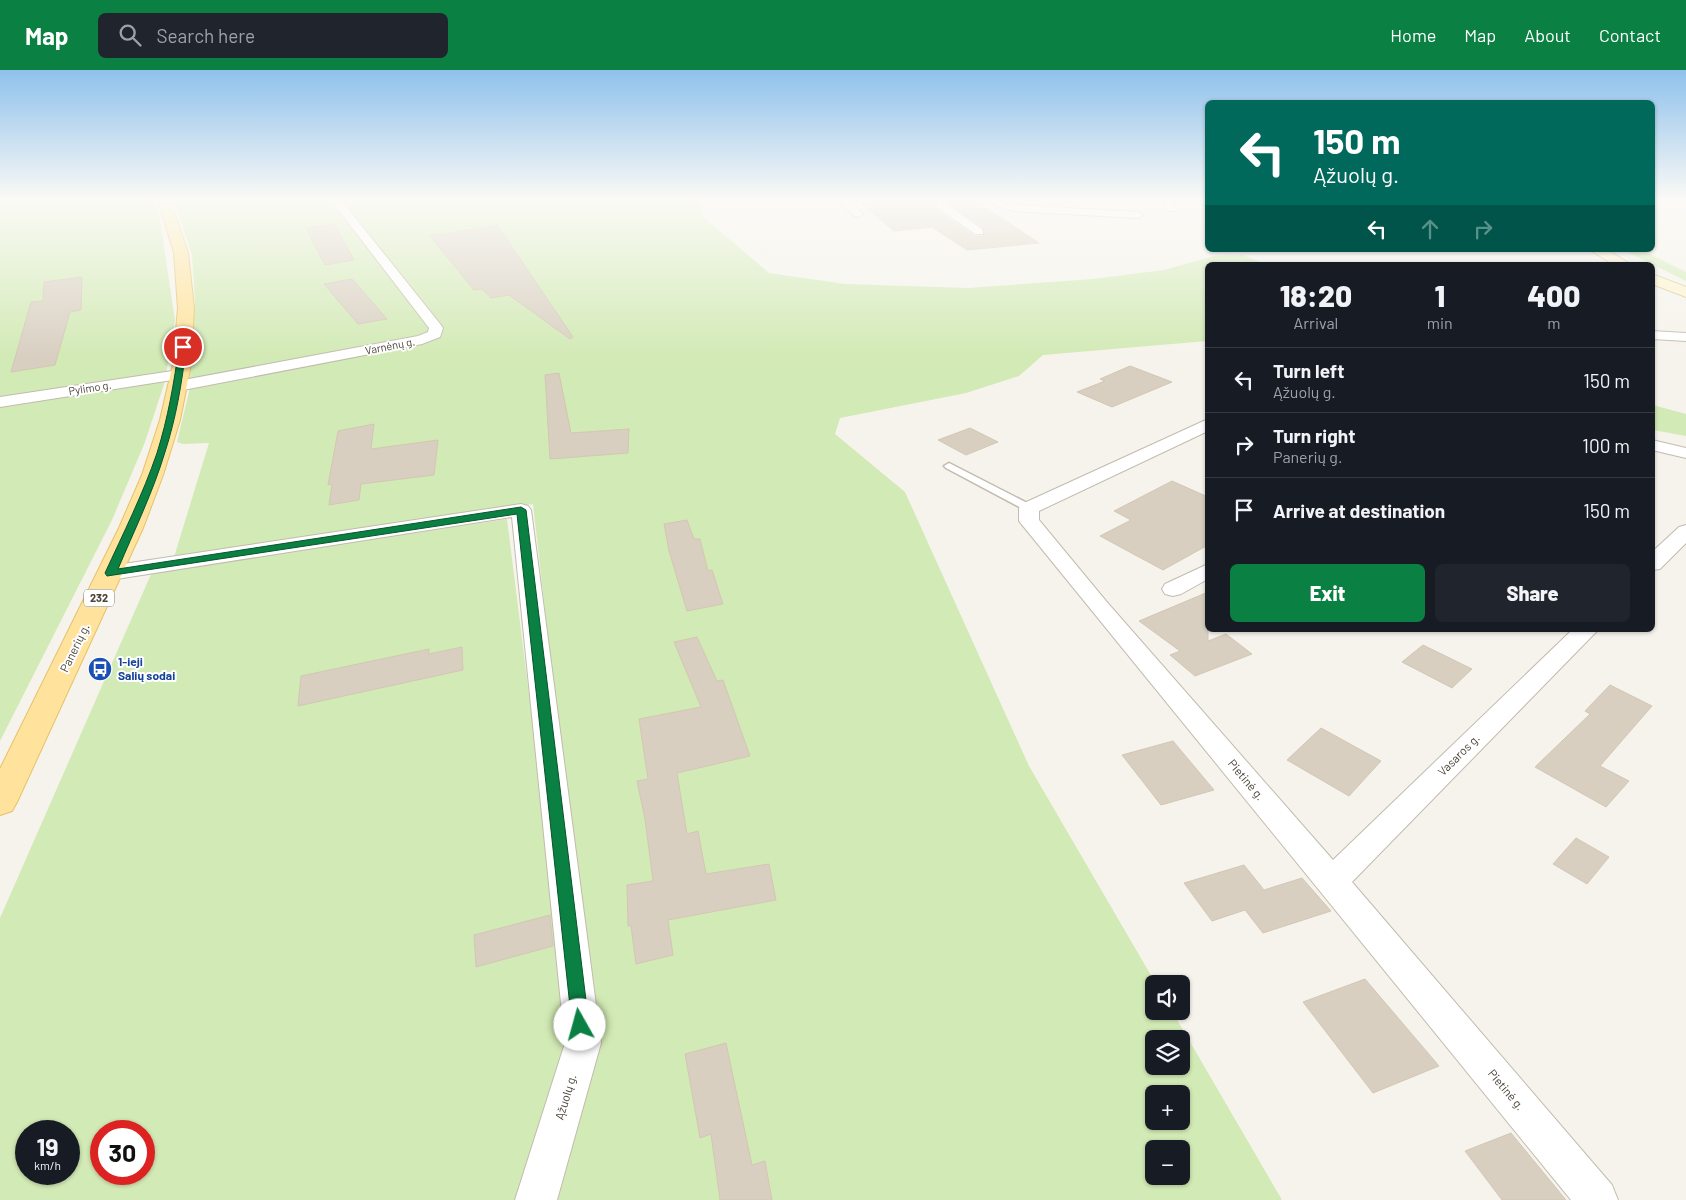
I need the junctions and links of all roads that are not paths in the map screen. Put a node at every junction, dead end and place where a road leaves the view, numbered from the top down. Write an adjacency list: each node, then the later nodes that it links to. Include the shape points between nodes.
1 (181, 253): 9 (main road, Panerių g. / 232, via 185,310)
2 (377, 253): 9 (street, Varnėnų g., via 436,328 435,334 422,340)
3 (1602, 253): 4 (main road)
4 (1619, 262)
5 (1655, 279): 6 (main road)
6 (1686, 292)
7 (1655, 335): 8 (street)
8 (1686, 337)
9 (178, 381): 10 (street, Pylimo g.); 19 (main road, Panerių g. / 232, via 161,452 145,497)
10 (0, 402)
11 (1205, 425): 15 (street)
12 (1655, 447): 13 (street)
13 (1686, 453)
14 (950, 466): 15 (lane)
15 (1029, 508): 23 (street, Pietinė g., via 1029,522)
16 (1686, 531): 17 (street)
17 (1655, 561)
18 (1205, 572): 20 (street)
19 (110, 573): 22 (main road, Panerių g. / 232); 24 (street, Ąžuolų g., via 521,510 583,1043)
20 (1173, 589)
21 (1584, 632): 23 (street, Vasaros g.)
22 (0, 802)
23 (1332, 880): 25 (street, Pietinė g.)
24 (536, 1200)
25 (1597, 1200)

